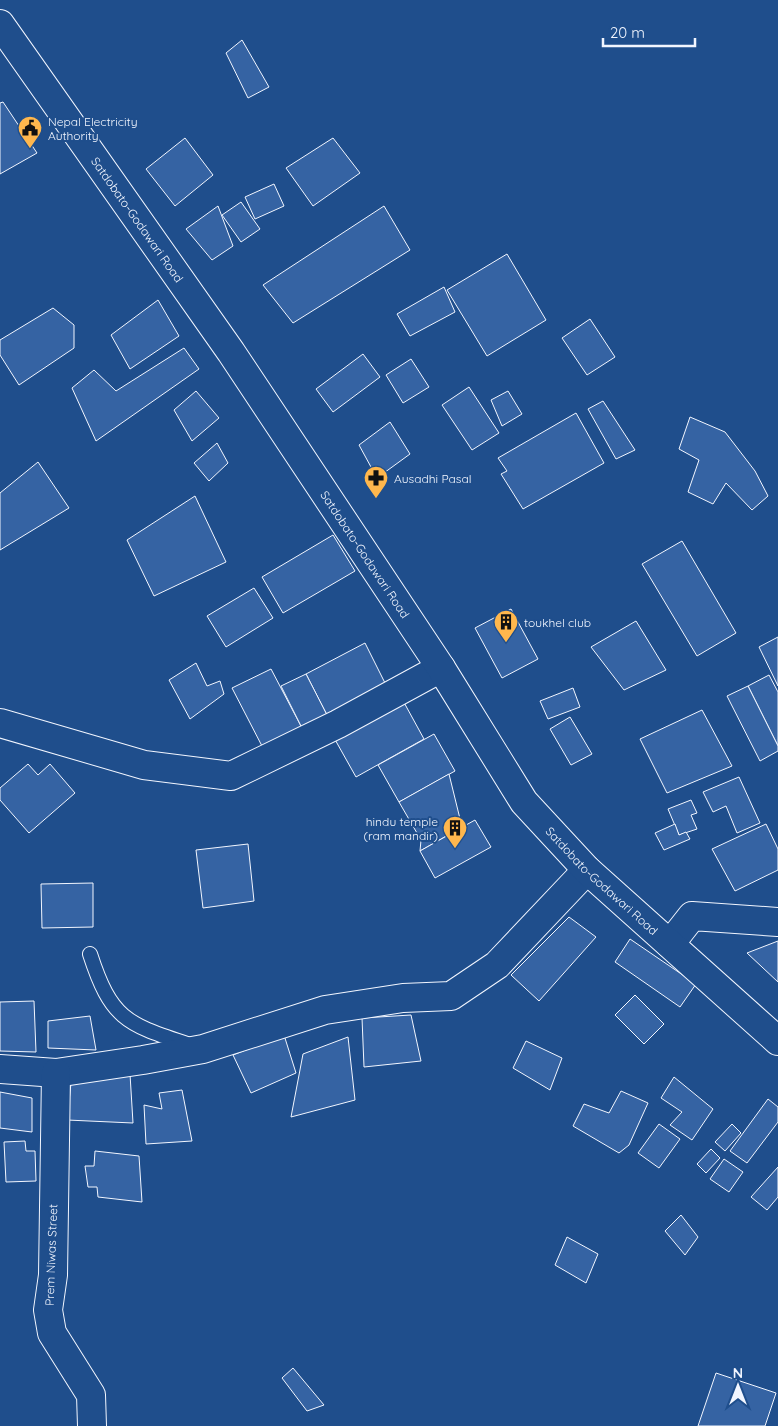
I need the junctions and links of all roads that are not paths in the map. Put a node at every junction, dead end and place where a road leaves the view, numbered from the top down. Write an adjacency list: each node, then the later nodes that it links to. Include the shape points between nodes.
1 (0, 24): 2 (street, Satdobato-Godawari Road, via 231,352)
2 (441, 668): 3 (street, via 338,724 231,776 144,766); 4 (street, Satdobato-Godawari Road, via 524,802)
3 (0, 722)
4 (587, 870): 6 (street, Satdobato-Godawari Road); 9 (street, via 497,966 451,996 403,998 325,1010)
5 (778, 922): 6 (street, via 692,916)
6 (670, 944): 8 (street, Satdobato-Godawari Road)
7 (90, 954): 9 (lane, via 100,986 120,1015 142,1028)
8 (778, 1041)
9 (203, 1049): 11 (street)
10 (0, 1068): 11 (street)
11 (56, 1073): 12 (street, Prem Niwas Street, via 53,1275 48,1310 52,1333 91,1395)
12 (92, 1426)

